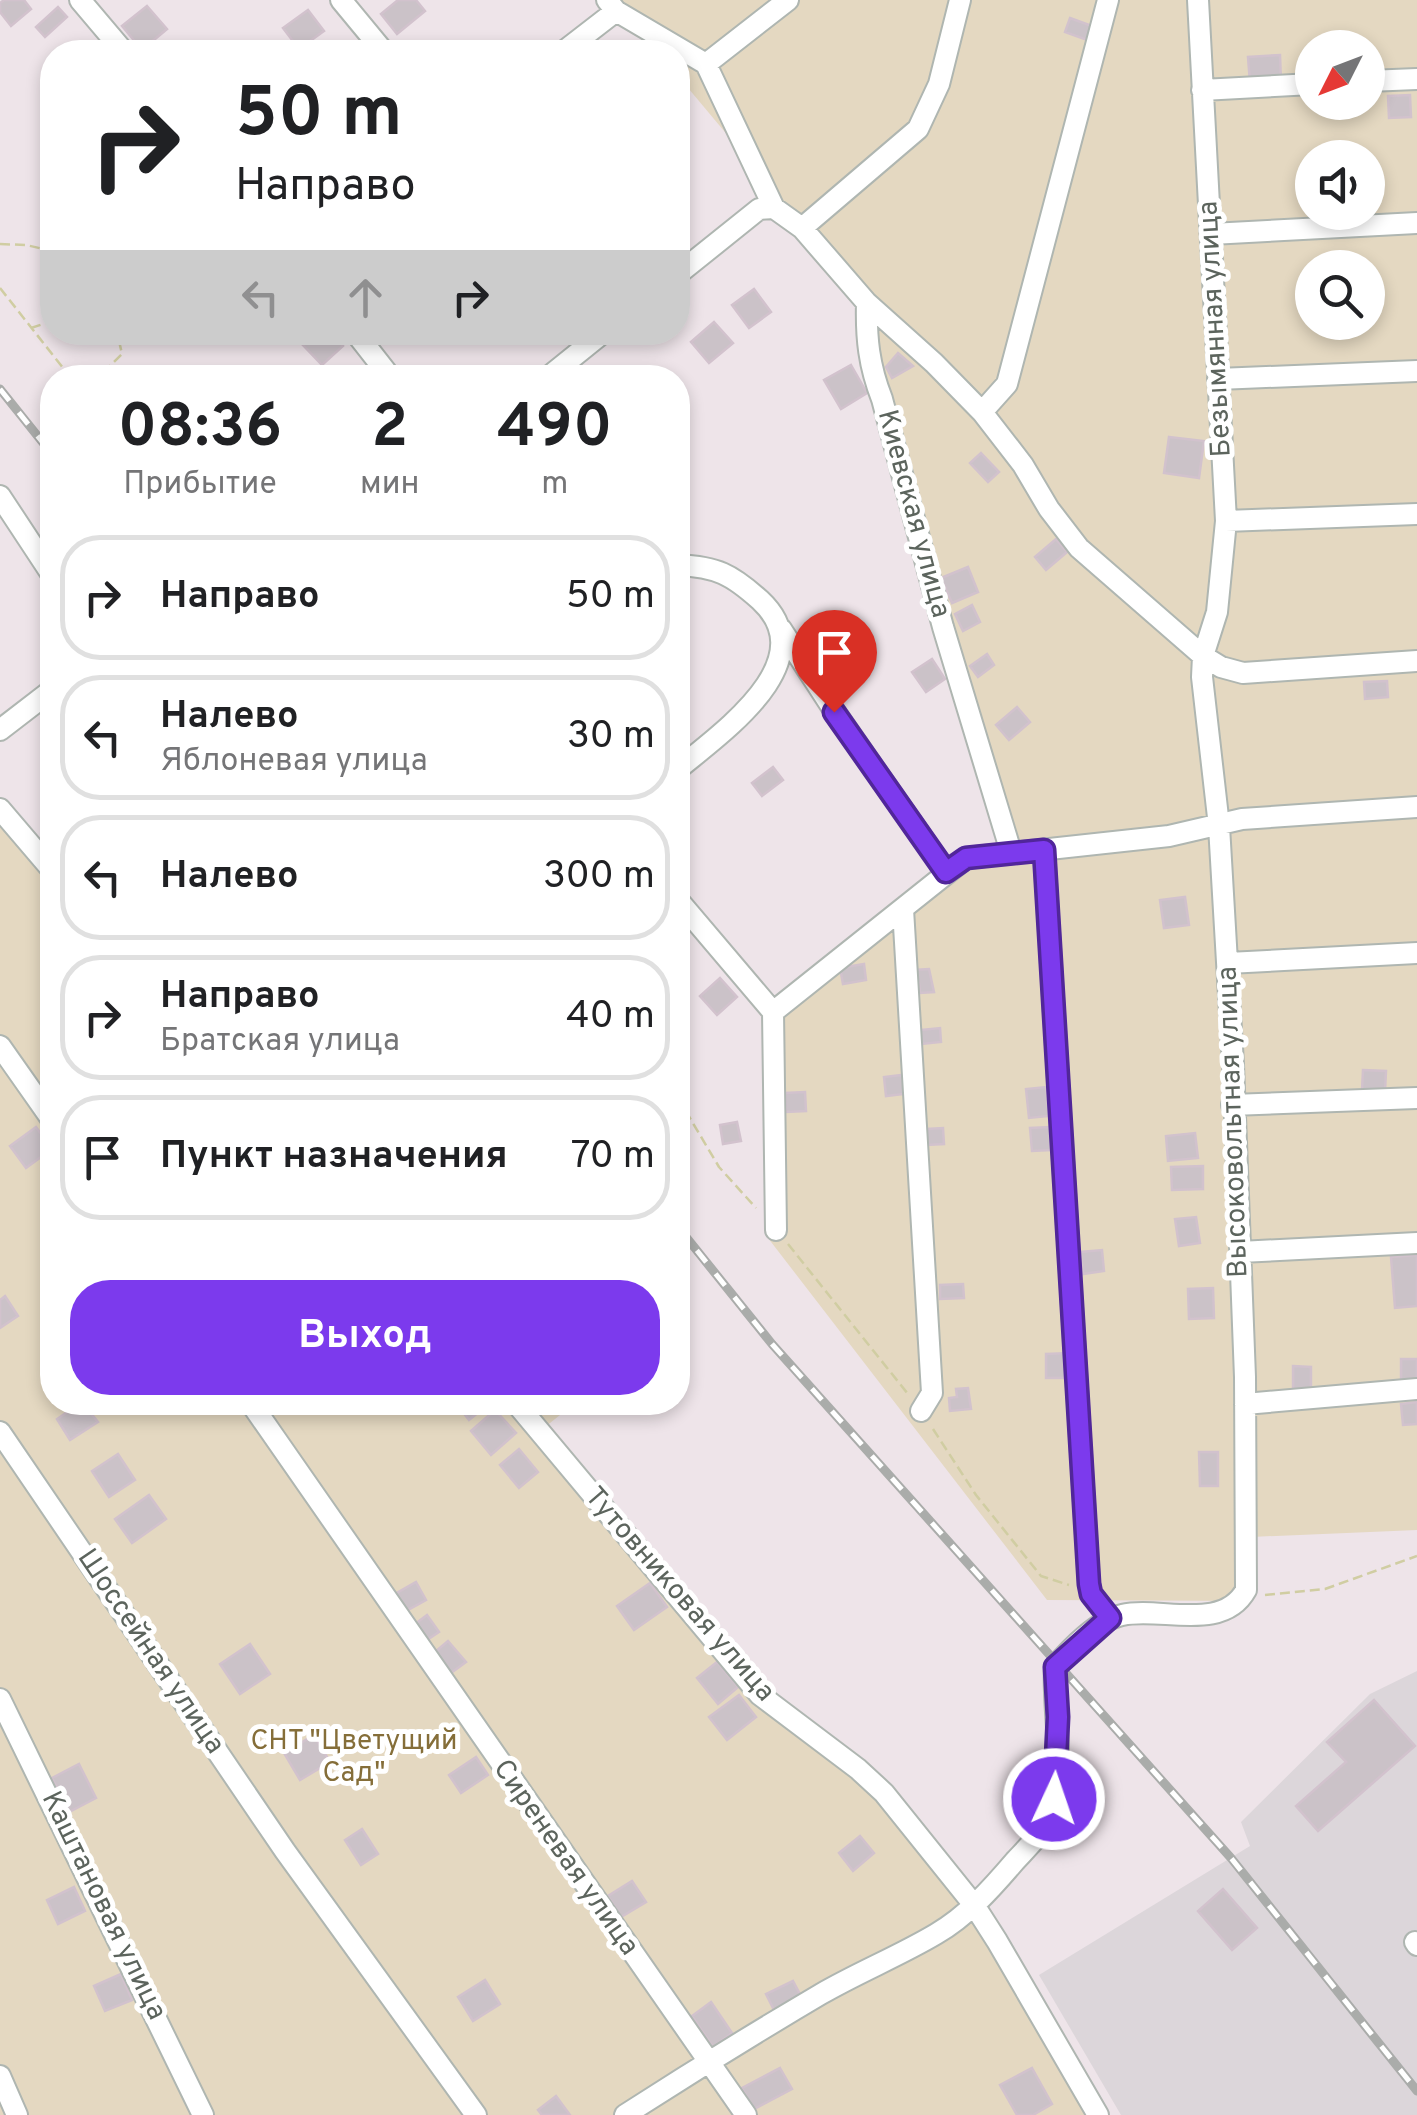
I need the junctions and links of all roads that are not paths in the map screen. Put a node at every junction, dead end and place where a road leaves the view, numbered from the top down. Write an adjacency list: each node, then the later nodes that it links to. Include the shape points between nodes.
1 (80, 0): 8 (street)
2 (341, 0): 9 (street)
3 (788, 0): 13 (street)
4 (960, 0): 20 (street, via 939,84 918,129)
5 (1108, 0): 30 (street, via 1007,384)
6 (1198, 0): 17 (street, Безымянная улица)
7 (611, 5): 10 (street); 11 (street)
8 (114, 40)
9 (374, 40)
10 (575, 40)
11 (667, 40)
12 (690, 54): 13 (street)
13 (706, 64): 18 (street)
14 (1417, 80): 15 (street)
15 (1385, 81)
16 (1295, 85): 17 (street)
17 (1202, 90): 21 (street, Безымянная улица)
18 (766, 209): 20 (street); 22 (street)
19 (1417, 223): 21 (street)
20 (802, 228): 23 (street)
21 (1211, 234): 29 (street, Безымянная улица)
22 (690, 265)
23 (867, 303): 30 (street); 46 (street, Киевская улица, via 871,370)
24 (365, 345): 26 (street)
25 (588, 345): 27 (street)
26 (381, 365)
27 (563, 365)
28 (1417, 370): 29 (street)
29 (1218, 379): 33 (street, Безымянная улица)
30 (982, 412): 37 (street, via 1079,548)
31 (0, 496): 34 (street)
32 (1417, 514): 33 (street)
33 (1226, 521): 37 (street, Безымянная улица, via 1217,612)
34 (40, 557)
35 (690, 565): 36 (street, via 710,566 737,580)
36 (781, 629): 41 (street, via 779,662 748,711); 48 (street)
37 (1203, 656): 38 (street, via 1243,673); 44 (street, Высоковольтная улица)
38 (1417, 660)
39 (40, 699): 40 (street)
40 (0, 730)
41 (690, 758)
42 (1417, 807): 44 (street)
43 (0, 809): 47 (street)
44 (1218, 826): 45 (street); 52 (street, Высоковольтная улица)
45 (1044, 850): 46 (street); 67 (street, via 1089,1584)
46 (1011, 852): 48 (street, via 966,858)
47 (40, 856)
48 (946, 872): 49 (street)
49 (903, 909): 53 (street); 63 (street, via 932,1394)
50 (690, 914): 53 (street)
51 (1417, 953): 52 (street)
52 (1228, 963): 57 (street, Высоковольтная улица)
53 (773, 1012): 58 (street)
54 (0, 1046): 56 (street)
55 (1417, 1098): 57 (street)
56 (40, 1103)
57 (1232, 1105): 60 (street, Высоковольтная улица)
58 (776, 1230)
59 (1417, 1244): 60 (street)
60 (1240, 1252): 62 (street, Высоковольтная улица)
61 (1417, 1390): 62 (street)
62 (1245, 1404): 67 (street, Высоковольтная улица, via 1246,1590 1229,1607 1206,1614)
63 (921, 1411)
64 (259, 1415): 70 (street, Сиреневая улица)
65 (526, 1415): 69 (street, Тутовниковая улица, via 760,1695 884,1793)
66 (0, 1432): 74 (street, Шоссейная улица, via 285,1851)
67 (1110, 1618): 69 (street, via 1055,1667 1058,1717 1048,1819)
68 (0, 1699): 73 (street, Каштановая улица)
69 (974, 1905): 70 (street, via 936,1934); 77 (street, Тутовниковая улица)
70 (708, 2061): 75 (street); 76 (street, Сиреневая улица)
71 (0, 2076): 72 (street)
72 (17, 2115)
73 (203, 2115)
74 (476, 2115)
75 (625, 2115)
76 (746, 2115)
77 (1098, 2115)

